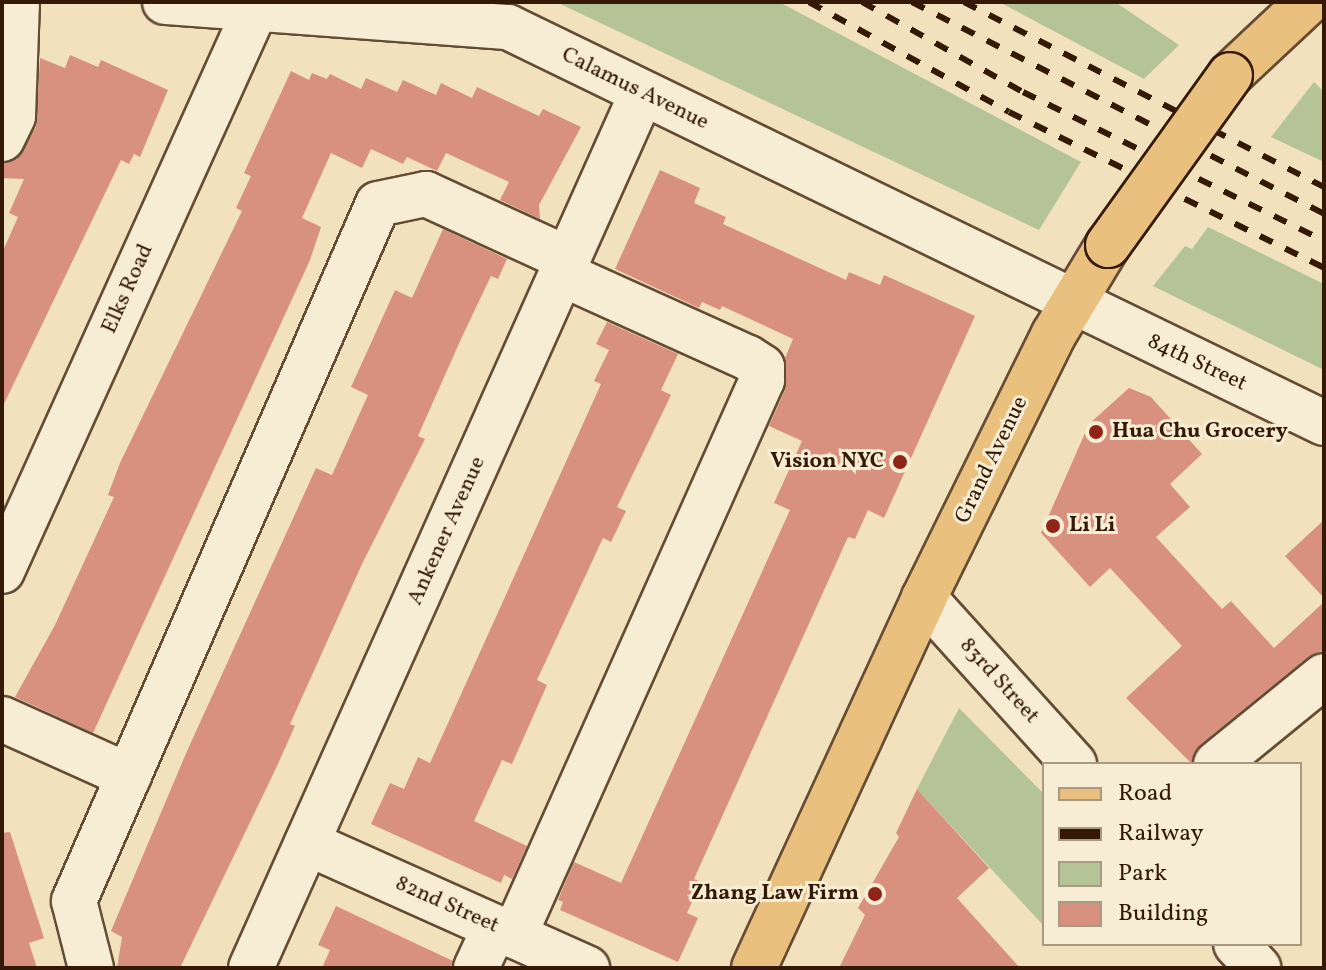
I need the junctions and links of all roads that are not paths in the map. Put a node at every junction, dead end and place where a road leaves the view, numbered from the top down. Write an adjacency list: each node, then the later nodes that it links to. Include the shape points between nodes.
1 (17, 2): 6 (street, via 13,116)
2 (1308, 2): 8 (main road, Grand Avenue, bridge, via 1230,75)
3 (183, 3): 4 (street, Calamus Avenue)
4 (256, 8): 5 (street, Calamus Avenue, via 508,27); 10 (street, Elks Road)
5 (642, 93): 7 (street, Ankener Avenue); 8 (street, Calamus Avenue)
6 (2, 139)
7 (565, 267): 16 (street, via 426,194 378,204); 17 (street, Ankener Avenue); 18 (street, via 748,358 762,367 762,380)
8 (1071, 303): 9 (street, 84th Street); 11 (main road, Grand Avenue)
9 (1324, 423)
10 (2, 571)
11 (924, 598): 14 (street, 83rd Street); 24 (main road, Grand Avenue)
12 (1324, 676): 15 (street)
13 (2, 719): 16 (street)
14 (1072, 762)
15 (1218, 762)
16 (129, 776): 20 (street, via 74,901)
17 (307, 843): 18 (street, 82nd Street); 21 (street, Ankener Avenue)
18 (504, 931): 22 (street); 23 (street, 82nd Street)
19 (1238, 946): 25 (street)
20 (91, 968)
21 (251, 968)
22 (476, 968)
23 (587, 968)
24 (754, 968)
25 (1258, 968)

